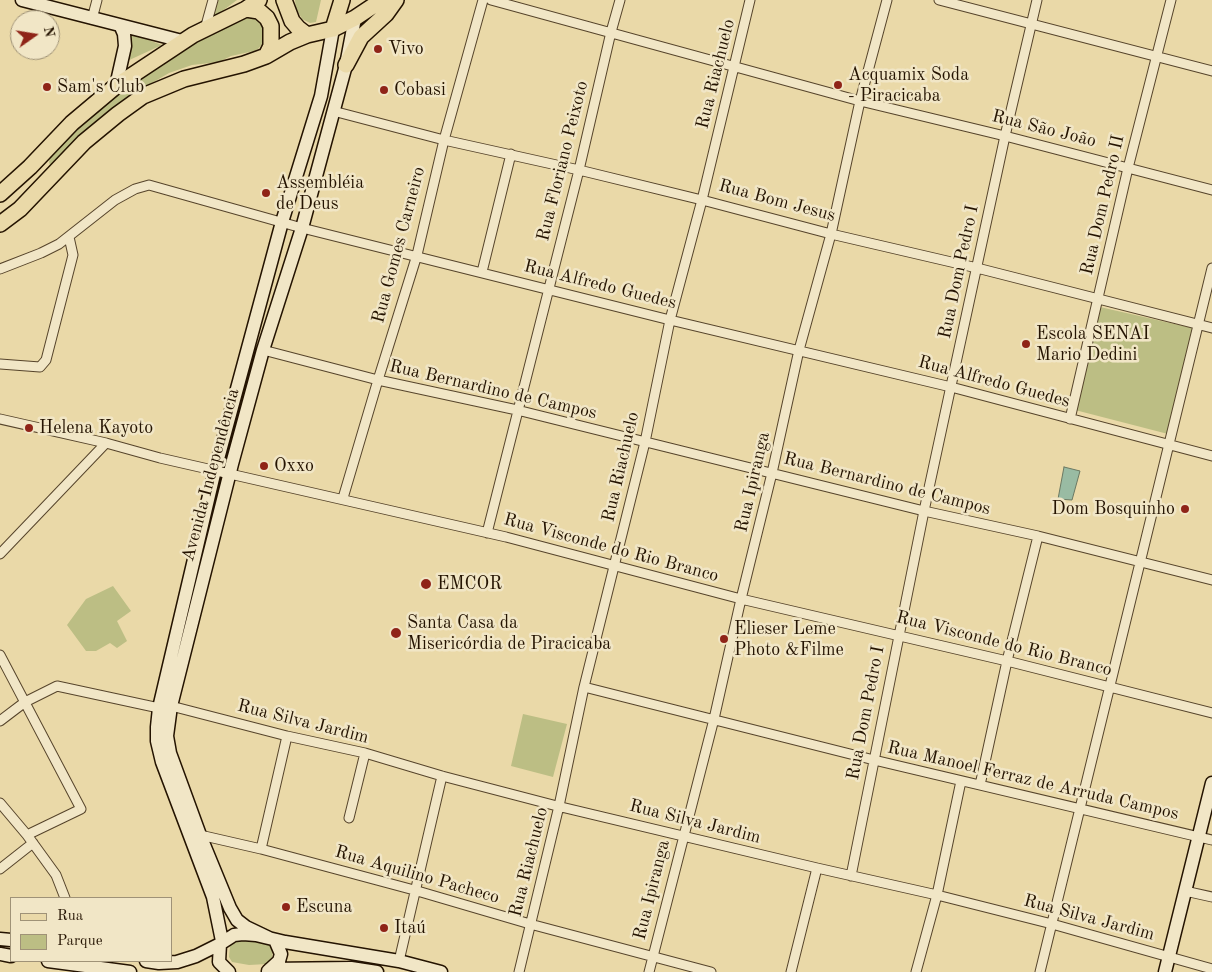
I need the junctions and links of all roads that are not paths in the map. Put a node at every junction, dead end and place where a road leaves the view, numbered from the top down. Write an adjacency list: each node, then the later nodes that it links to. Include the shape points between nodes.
1 (22, 0): 20 (main road)
2 (97, 0): 20 (street)
3 (213, 0): 23 (street)
4 (260, 0): 18 (main road)
5 (284, 0): 26 (main road, via 292,21)
6 (342, 0): 24 (main road, Avenida Independência)
7 (360, 0): 19 (main road, Avenida Independência)
8 (389, 0): 19 (main road, via 376,4)
9 (396, 0): 30 (main road, via 362,37)
10 (483, 0): 37 (street, Rua Gomes Carneiro)
11 (491, 0): 25 (street, Rua São João)
12 (620, 0): 25 (street, Rua Floriano Peixoto)
13 (750, 0): 31 (street, Rua Riachuelo)
14 (887, 0): 34 (street, Rua Ipiranga)
15 (939, 0): 21 (street)
16 (1037, 0): 21 (street, Rua Dom Pedro I)
17 (1171, 0): 28 (street, Rua Dom Pedro II)
18 (246, 9): 23 (main road); 29 (main road, via 259,11 271,26 272,46)
19 (355, 18): 24 (main road); 30 (main road, Avenida Independência)
20 (92, 19): 22 (main road)
21 (1032, 24): 28 (street); 36 (street, Rua Dom Pedro I)
22 (121, 27): 27 (main road); 33 (main road, via 125,46)
23 (205, 29): 27 (main road)
24 (333, 29): 26 (main road); 44 (main road, Avenida Independência, via 321,96)
25 (611, 32): 31 (street, Rua São João); 40 (street, Rua Floriano Peixoto)
26 (307, 35): 29 (main road)
27 (182, 42): 33 (main road)
28 (1156, 55): 32 (street); 39 (street, Rua Dom Pedro II)
29 (266, 56): 45 (main road, via 184,79 143,96 84,142 20,209)
30 (346, 65): 35 (main road, Avenida Independência)
31 (734, 66): 34 (street, Rua São João); 43 (street, Rua Riachuelo)
32 (1212, 71)
33 (116, 86): 42 (main road, via 72,123)
34 (860, 101): 36 (street, Rua São João); 47 (street, Rua Ipiranga)
35 (333, 111): 37 (street, Rua Bom Jesus); 46 (main road, Avenida Independência)
36 (1005, 136): 39 (street, Rua São João); 50 (street, Rua Dom Pedro I)
37 (444, 140): 38 (street, Rua Bom Jesus); 49 (street, Rua Gomes Carneiro)
38 (511, 154): 40 (street, Rua Bom Jesus); 53 (street)
39 (1128, 168): 41 (street, Rua São João); 55 (street, Rua Dom Pedro II)
40 (579, 170): 43 (street, Rua Bom Jesus); 54 (street, Rua Floriano Peixoto)
41 (1212, 190)
42 (0, 194)
43 (702, 200): 47 (street, Rua Bom Jesus); 56 (street, Rua Riachuelo)
44 (282, 222): 46 (street, Rua Alfredo Guedes); 48 (street, Rua Alfredo Guedes, via 148,185 115,200); 71 (main road, Avenida Independência)
45 (0, 224)
46 (302, 228): 49 (street, Rua Alfredo Guedes); 59 (main road, Avenida Independência)
47 (831, 234): 50 (street, Rua Bom Jesus); 60 (street, Rua Ipiranga)
48 (69, 236): 52 (street, Rua Alfredo Guedes, via 41,253); 61 (street, via 72,255 46,360 40,367)
49 (417, 255): 53 (street, Rua Alfredo Guedes); 62 (street, Rua Gomes Carneiro)
50 (977, 268): 55 (street, Rua Bom Jesus); 63 (street, Rua Dom Pedro I)
51 (1212, 268): 57 (street)
52 (0, 269)
53 (482, 272): 54 (street, Rua Alfredo Guedes)
54 (548, 290): 56 (street, Rua Alfredo Guedes); 64 (street, Rua Floriano Peixoto)
55 (1098, 299): 57 (street, Rua Bom Jesus); 66 (street, Rua Dom Pedro II)
56 (670, 320): 60 (street, Rua Alfredo Guedes); 67 (street, Rua Riachuelo)
57 (1198, 324): 58 (street, Rua Bom Jesus); 69 (street)
58 (1212, 328)
59 (263, 350): 62 (street, Rua Bernardino de Campos); 72 (main road, Avenida Independência)
60 (799, 350): 63 (street, Rua Alfredo Guedes); 73 (street, Rua Ipiranga)
61 (0, 364)
62 (378, 380): 64 (street, Rua Bernardino de Campos); 74 (street, Rua Gomes Carneiro)
63 (951, 387): 66 (street, Rua Alfredo Guedes); 75 (street, Rua Dom Pedro I)
64 (517, 410): 67 (street, Rua Bernardino de Campos); 76 (street, Rua Floriano Peixoto)
65 (0, 419): 68 (street, Rua Visconde do Rio Branco)
66 (1070, 419): 69 (street, Rua Alfredo Guedes)
67 (645, 442): 73 (street, Rua Bernardino de Campos); 80 (street, Rua Riachuelo)
68 (106, 443): 71 (street, Rua Visconde do Rio Branco); 78 (street)
69 (1170, 444): 70 (street, Rua Alfredo Guedes); 79 (street)
70 (1212, 456)
71 (215, 470): 72 (street, Rua Visconde do Rio Branco); 89 (main road, Avenida Independência)
72 (230, 473): 74 (street, Rua Visconde do Rio Branco); 89 (main road, Avenida Independência)
73 (772, 473): 75 (street, Rua Bernardino de Campos); 82 (street, Rua Ipiranga)
74 (342, 498): 76 (street, Rua Visconde do Rio Branco)
75 (924, 511): 77 (street, Rua Bernardino de Campos); 83 (street, Rua Dom Pedro I)
76 (487, 533): 80 (street, Rua Visconde do Rio Branco)
77 (1038, 536): 79 (street, Rua Bernardino de Campos); 85 (street)
78 (1, 551)
79 (1141, 562): 81 (street, Rua Bernardino de Campos); 87 (street)
80 (614, 565): 82 (street, Rua Visconde do Rio Branco); 86 (street, Rua Riachuelo)
81 (1212, 580)
82 (741, 599): 83 (street, Rua Visconde do Rio Branco); 91 (street, Rua Ipiranga)
83 (898, 635): 85 (street, Rua Visconde do Rio Branco); 95 (street, Rua Dom Pedro I)
84 (0, 655): 88 (street)
85 (1007, 661): 87 (street, Rua Visconde do Rio Branco); 99 (street)
86 (584, 687): 91 (street, Rua Manoel Ferraz de Arruda Campos); 101 (street, Rua Riachuelo)
87 (1110, 688): 90 (street, Rua Visconde do Rio Branco); 102 (street)
88 (24, 702): 89 (street, Rua Silva Jardim, via 58,686); 92 (street, Rua Silva Jardim); 107 (street, via 81,809)
89 (165, 707): 93 (street, Rua Silva Jardim); 104 (main road, Avenida Independência, via 170,752); 121 (main road, Avenida Independência, via 156,741 213,897)
90 (1212, 713)
91 (714, 719): 95 (street, Rua Manoel Ferraz de Arruda Campos); 105 (street, Rua Ipiranga)
92 (0, 721)
93 (287, 736): 94 (street, Rua Silva Jardim); 109 (street)
94 (365, 753): 96 (street, Rua Silva Jardim); 103 (street)
95 (874, 760): 97 (street, Rua Manoel Ferraz de Arruda Campos); 112 (street, Rua Dom Pedro I)
96 (442, 776): 101 (street, Rua Silva Jardim); 113 (street)
97 (961, 781): 99 (street, Rua Manoel Ferraz de Arruda Campos); 115 (street)
98 (1212, 783): 106 (main road)
99 (980, 785): 102 (street, Rua Manoel Ferraz de Arruda Campos)
100 (0, 803): 107 (street)
101 (559, 806): 105 (street, Rua Silva Jardim); 118 (street, Rua Riachuelo)
102 (1080, 810): 106 (street, Rua Manoel Ferraz de Arruda Campos); 119 (street)
103 (349, 818)
104 (200, 835): 109 (street, Rua Aquilino Pacheco); 120 (main road, Avenida Independência, via 237,920)
105 (683, 836): 110 (street, Rua Silva Jardim); 122 (street, Rua Ipiranga)
106 (1198, 836): 108 (street, Rua Manoel Ferraz de Arruda Campos); 114 (main road)
107 (30, 839): 111 (street); 116 (street, via 56,875)
108 (1212, 840)
109 (261, 850): 113 (street, Rua Aquilino Pacheco)
110 (817, 868): 112 (street, Rua Silva Jardim); 138 (street)
111 (0, 869)
112 (850, 876): 115 (street, Rua Silva Jardim)
113 (414, 890): 118 (street, Rua Aquilino Pacheco); 124 (street)
114 (1185, 891): 117 (street); 123 (main road)
115 (937, 895): 119 (street, Rua Silva Jardim); 139 (street)
116 (64, 897)
117 (1212, 897)
118 (530, 924): 122 (street, Rua Aquilino Pacheco); 135 (street, Rua Riachuelo)
119 (1052, 924): 123 (street, Rua Silva Jardim); 140 (street)
120 (272, 939): 121 (main road, via 243,934); 124 (main road, Avenida Independência); 130 (main road, via 281,954 279,961)
121 (221, 943): 127 (main road, via 196,956); 132 (main road, Avenida Independência, via 220,962)
122 (652, 956): 136 (street, Rua Ipiranga); 137 (street, Rua Aquilino Pacheco)
123 (1168, 957): 129 (street, Rua Silva Jardim); 141 (main road)
124 (399, 961): 134 (main road, Avenida Independência)
125 (55, 962): 131 (main road)
126 (159, 962): 128 (main road)
127 (172, 962)
128 (172, 962)
129 (1212, 969)
130 (267, 971): 133 (main road, via 351,968)
131 (130, 972)
132 (229, 972)
133 (378, 972)
134 (441, 972)
135 (519, 972)
136 (649, 972)
137 (711, 972)
138 (791, 972)
139 (916, 972)
140 (1040, 972)
141 (1165, 972)

